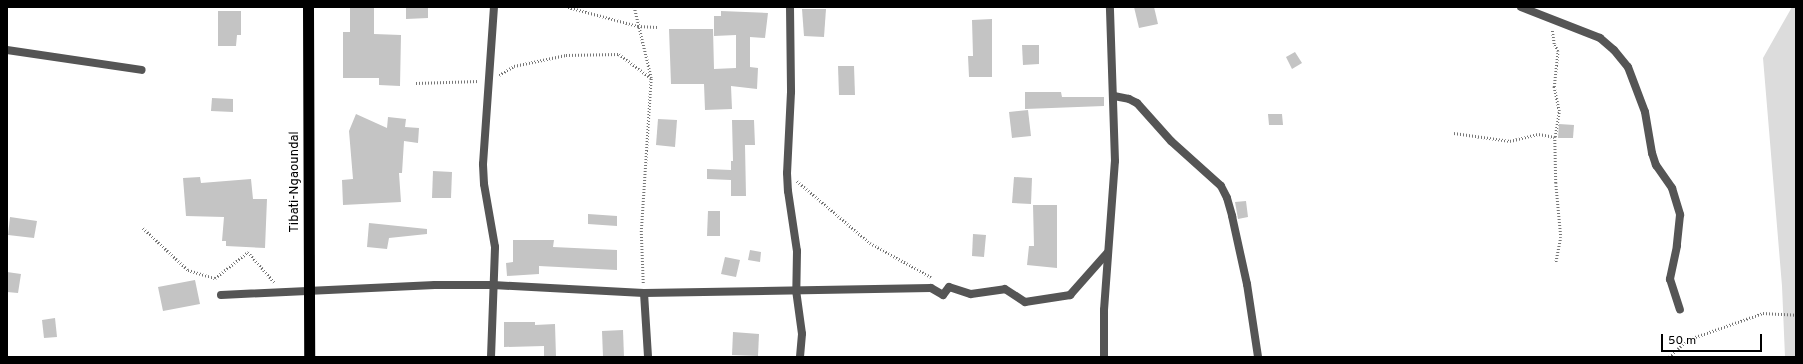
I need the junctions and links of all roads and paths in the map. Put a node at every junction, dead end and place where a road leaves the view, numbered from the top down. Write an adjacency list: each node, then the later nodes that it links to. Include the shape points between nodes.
1 (308, 7): 26 (highway, Tibati-Ngaoundal)
2 (494, 7): 14 (street)
3 (568, 7): 9 (path)
4 (634, 7): 9 (path)
5 (790, 7): 19 (street, via 791,92)
6 (1110, 7): 16 (street)
7 (1522, 7): 8 (street)
8 (1550, 18): 18 (path, via 1554,44 1558,51 1554,87 1559,111); 30 (street, via 1600,38 1628,67 1644,112 1656,165 1672,188 1678,209 1679,226 1670,279)
9 (638, 26): 10 (path); 13 (path)
10 (657, 28)
11 (7, 50): 12 (street)
12 (142, 70)
13 (651, 78): 14 (path, via 619,54 566,55 514,66); 28 (path, via 641,232)
14 (489, 81): 15 (path); 23 (street, via 483,174 494,235)
15 (416, 83)
16 (1114, 96): 21 (street, via 1115,161); 37 (street, via 1137,103 1171,141 1221,186 1232,216 1244,271)
17 (1454, 133): 18 (path, via 1510,141 1539,134)
18 (1555, 137): 22 (path, via 1561,237)
19 (787, 173): 24 (path, via 870,243); 25 (street, via 797,251)
20 (143, 228): 27 (path, via 188,270 216,278 248,252)
21 (1108, 252): 24 (street, via 1070,295 1025,302 1005,289 971,294); 36 (street)
22 (1556, 263)
23 (493, 285): 26 (street); 28 (street); 33 (street)
24 (949, 287): 25 (street, via 943,295 931,288)
25 (796, 290): 28 (street); 35 (street, via 802,334)
26 (309, 291): 27 (street); 32 (highway, Tibati-Ngaoundal)
27 (284, 293): 29 (street)
28 (644, 293): 34 (street)
29 (221, 295)
30 (1680, 309)
31 (1796, 315): 38 (path, via 1763,313 1687,340)
32 (309, 357)
33 (491, 357)
34 (648, 357)
35 (800, 357)
36 (1104, 357)
37 (1258, 357)
38 (1669, 357)

